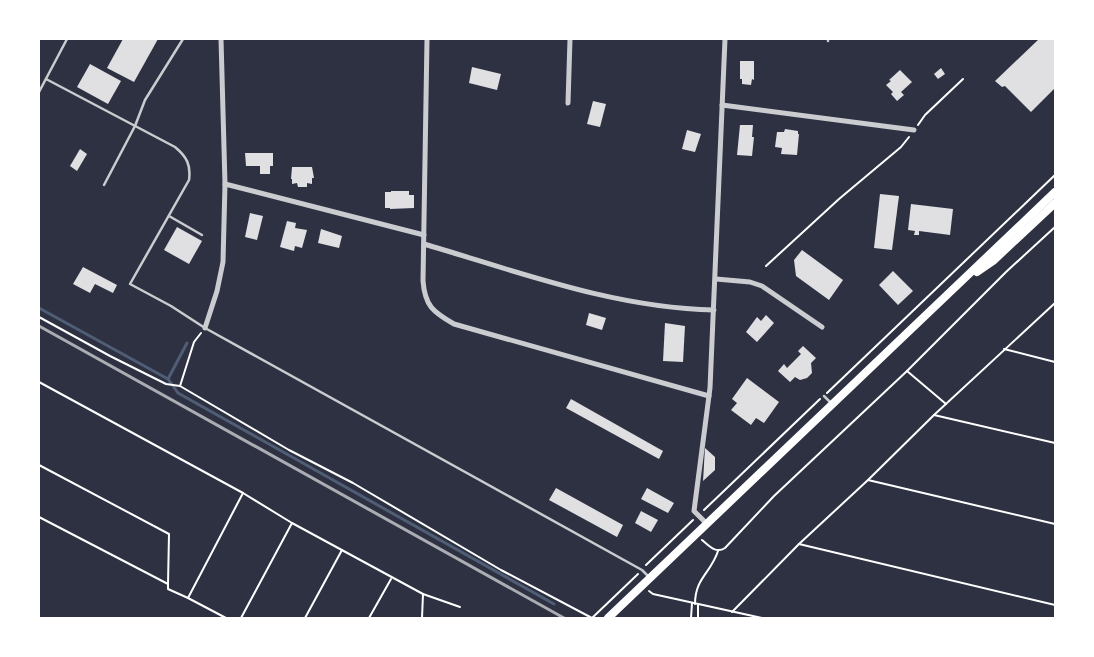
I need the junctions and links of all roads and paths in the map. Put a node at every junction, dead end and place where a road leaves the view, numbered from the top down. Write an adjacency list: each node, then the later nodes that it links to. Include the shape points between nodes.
1 (68, 39): 7 (lane)
2 (183, 39): 12 (lane, via 145,100)
3 (222, 39): 15 (street)
4 (427, 39): 22 (street)
5 (570, 39): 10 (street)
6 (725, 39): 11 (street)
7 (46, 79): 9 (lane); 12 (lane)
8 (963, 79): 13 (path)
9 (39, 92)
10 (568, 103)
11 (722, 105): 13 (street); 25 (street)
12 (135, 126): 16 (lane); 19 (lane, via 176,147 189,162 189,180)
13 (914, 130): 24 (path, via 901,147)
14 (1055, 175): 38 (path)
15 (225, 184): 22 (street); 31 (street, via 223,262)
16 (104, 185)
17 (1055, 192): 26 (main road)
18 (1055, 203): 26 (main road, via 993,261)
19 (169, 216): 21 (lane); 31 (lane, via 130,284)
20 (1055, 227): 34 (path)
21 (202, 235)
22 (424, 235): 23 (street)
23 (424, 244): 28 (street, via 639,304); 37 (street, via 422,281 427,304 454,324)
24 (766, 266)
25 (716, 280): 28 (street); 30 (street, via 762,286)
26 (951, 291): 40 (main road)
27 (1055, 303): 32 (path)
28 (714, 310): 37 (street)
29 (39, 317): 36 (path, via 166,384)
30 (822, 327)
31 (205, 328): 36 (path, via 194,342); 59 (lane, via 642,570)
32 (1004, 349): 33 (path); 39 (path)
33 (1055, 362)
34 (907, 371): 39 (path); 55 (path, via 774,496 725,548)
35 (39, 382): 45 (path)
36 (180, 386): 74 (path, via 501,570)
37 (709, 396): 50 (street, via 694,511)
38 (824, 396): 40 (lane); 46 (path)
39 (946, 404): 41 (path)
40 (832, 405): 50 (main road)
41 (934, 415): 42 (path); 44 (path)
42 (1055, 443)
43 (39, 465): 60 (path, via 169,534)
44 (868, 480): 51 (path); 53 (path)
45 (243, 493): 48 (path); 63 (path)
46 (706, 508)
47 (39, 517): 60 (path)
48 (292, 523): 54 (path); 70 (path)
49 (690, 523): 56 (path)
50 (708, 524): 52 (main road)
51 (1055, 524)
52 (696, 535): 55 (path); 59 (main road)
53 (799, 544): 65 (path); 68 (path)
54 (343, 550): 57 (path); 71 (path)
55 (718, 551): 64 (path, via 697,585)
56 (649, 563)
57 (392, 578): 62 (path); 72 (path)
58 (633, 578): 74 (path)
59 (650, 578): 61 (main road)
60 (168, 584): 63 (path, via 168,589)
61 (642, 585): 64 (path, via 653,594); 75 (main road)
62 (424, 594): 67 (path); 73 (path)
63 (188, 598): 69 (path)
64 (693, 604): 66 (path); 76 (path)
65 (1055, 604)
66 (698, 605): 68 (path); 77 (path)
67 (460, 607)
68 (732, 612): 78 (path)
69 (226, 618)
70 (241, 618)
71 (305, 618)
72 (369, 618)
73 (422, 618)
74 (592, 618)
75 (608, 618)
76 (691, 618)
77 (698, 618)
78 (762, 618)

